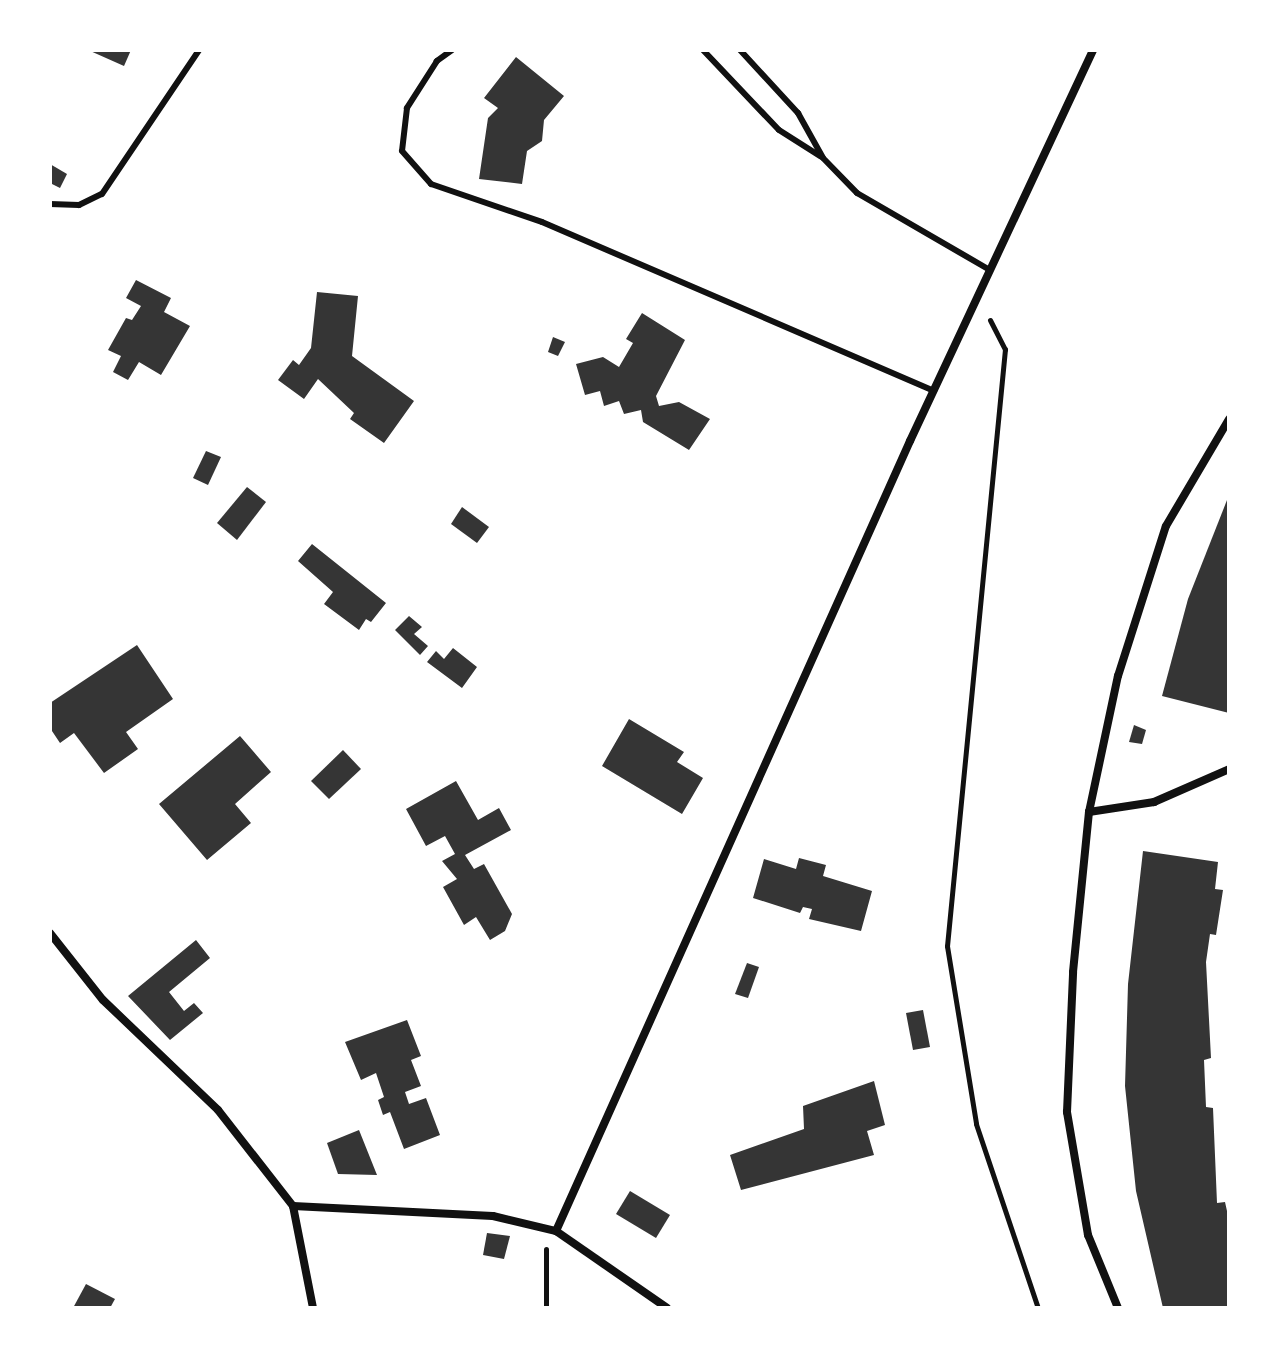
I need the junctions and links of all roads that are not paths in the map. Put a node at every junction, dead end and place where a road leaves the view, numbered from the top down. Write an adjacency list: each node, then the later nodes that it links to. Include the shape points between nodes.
1 (199, 50): 7 (lane, via 102,194 79,205)
2 (452, 50): 9 (lane, via 437,61 407,108 402,151 431,184 542,222)
3 (703, 50): 6 (lane, via 779,130)
4 (740, 50): 6 (lane, via 798,113)
5 (1093, 50): 8 (street)
6 (823, 158): 8 (lane, via 857,193)
7 (50, 204)
8 (990, 270): 9 (street)
9 (934, 391): 15 (street)
10 (1229, 419): 12 (street, via 1166,526 1118,676)
11 (1229, 769): 12 (street, via 1154,802)
12 (1089, 812): 18 (street, via 1073,972 1067,1112 1088,1235)
13 (50, 933): 14 (street, via 103,1000 218,1110)
14 (293, 1206): 15 (street, via 493,1216); 16 (street)
15 (556, 1231): 17 (street)
16 (313, 1308)
17 (667, 1308)
18 (1118, 1308)

